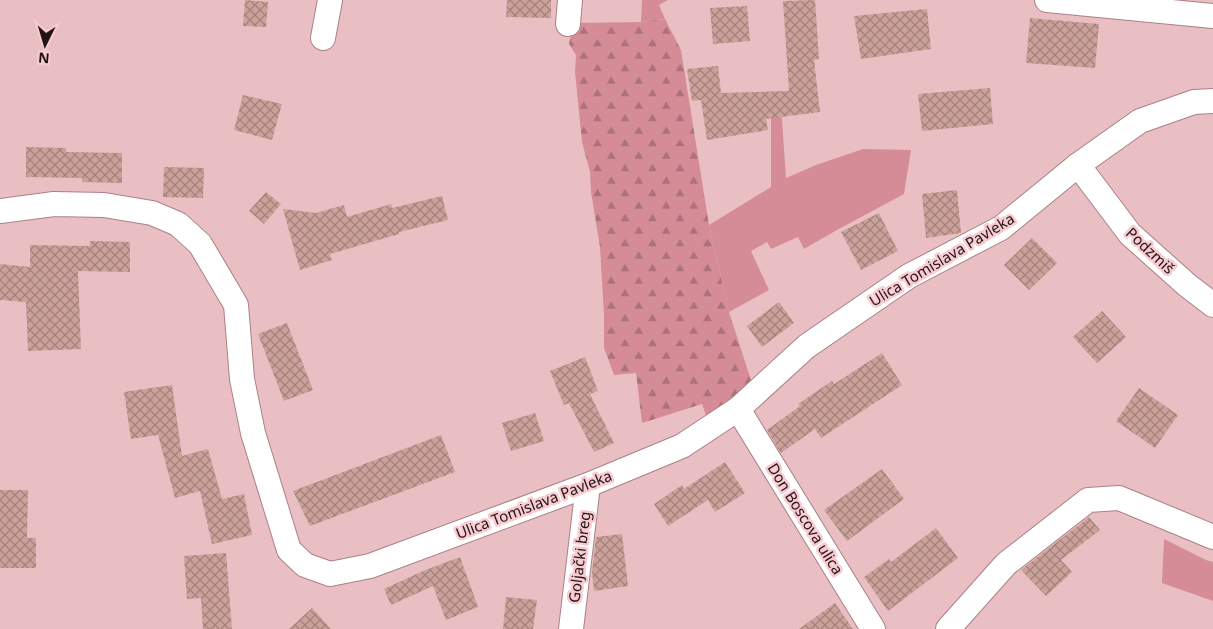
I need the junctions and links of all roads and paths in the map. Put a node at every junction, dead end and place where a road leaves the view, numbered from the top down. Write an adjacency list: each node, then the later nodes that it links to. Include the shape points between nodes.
1 (330, 0): 6 (street)
2 (570, 0): 5 (street)
3 (1047, 0): 4 (street)
4 (1213, 16)
5 (568, 24)
6 (323, 38)
7 (1213, 101): 8 (street, Ulica Tomislava Pavleka, via 1194,102 1140,121)
8 (1078, 165): 10 (street, Podzmiš, via 1130,234); 11 (street, Ulica Tomislava Pavleka, via 1001,228 909,276 807,346)
9 (0, 211): 12 (street, Ulica Tomislava Pavleka, via 54,204 113,206 152,213 178,224 200,244 236,305 242,379 253,433 289,550 305,564 330,574 370,566)
10 (1213, 305)
11 (738, 410): 12 (street, Ulica Tomislava Pavleka, via 682,446); 15 (street, Don Boscova ulica)
12 (588, 486): 14 (street, Goljački breg)
13 (1213, 537): 16 (street, via 1119,498 1088,500 1006,564)
14 (571, 629)
15 (873, 629)
16 (948, 629)

